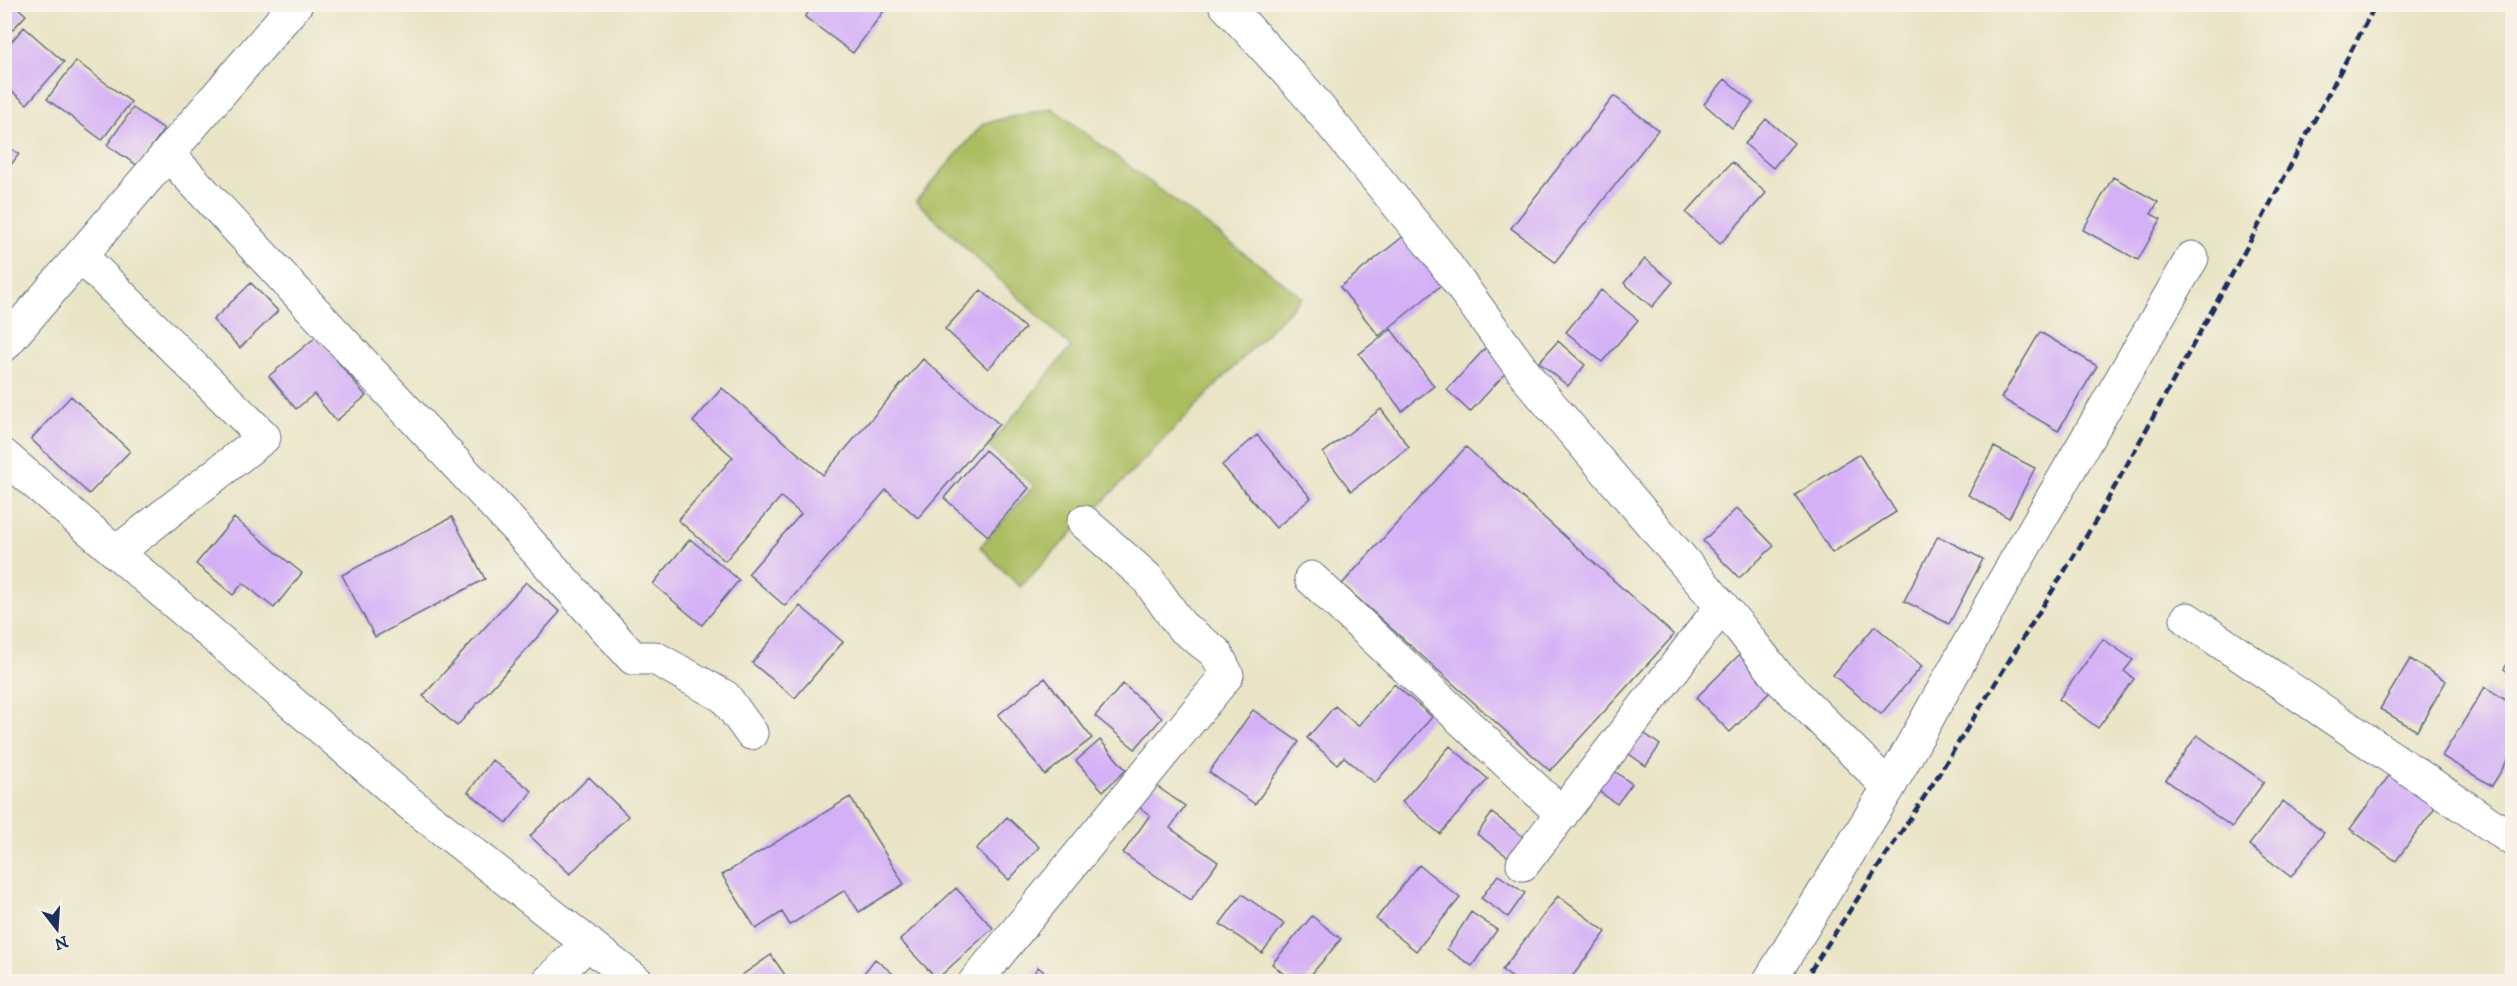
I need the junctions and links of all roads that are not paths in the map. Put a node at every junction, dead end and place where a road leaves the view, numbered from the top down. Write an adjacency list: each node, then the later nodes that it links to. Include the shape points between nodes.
1 (296, 4): 3 (street)
2 (1225, 4): 11 (street, via 1326,117 1436,251 1531,382)
3 (168, 154): 4 (street); 13 (street, via 633,658 655,658 725,697)
4 (81, 256): 6 (street); 9 (street, via 264,436)
5 (2192, 258): 14 (street)
6 (4, 345)
7 (4, 456): 9 (street)
8 (1084, 522): 21 (street, via 1147,578 1180,626 1216,653 1227,675)
9 (117, 552): 18 (street, via 403,798)
10 (1311, 578): 15 (street)
11 (1722, 606): 14 (street, via 1779,678); 15 (street)
12 (2187, 619): 16 (street)
13 (751, 733)
14 (1889, 787): 22 (street)
15 (1562, 814): 17 (street)
16 (2512, 839)
17 (1523, 864)
18 (588, 943): 19 (street); 20 (street)
19 (548, 981)
20 (637, 981)
21 (975, 981)
22 (1769, 981)

